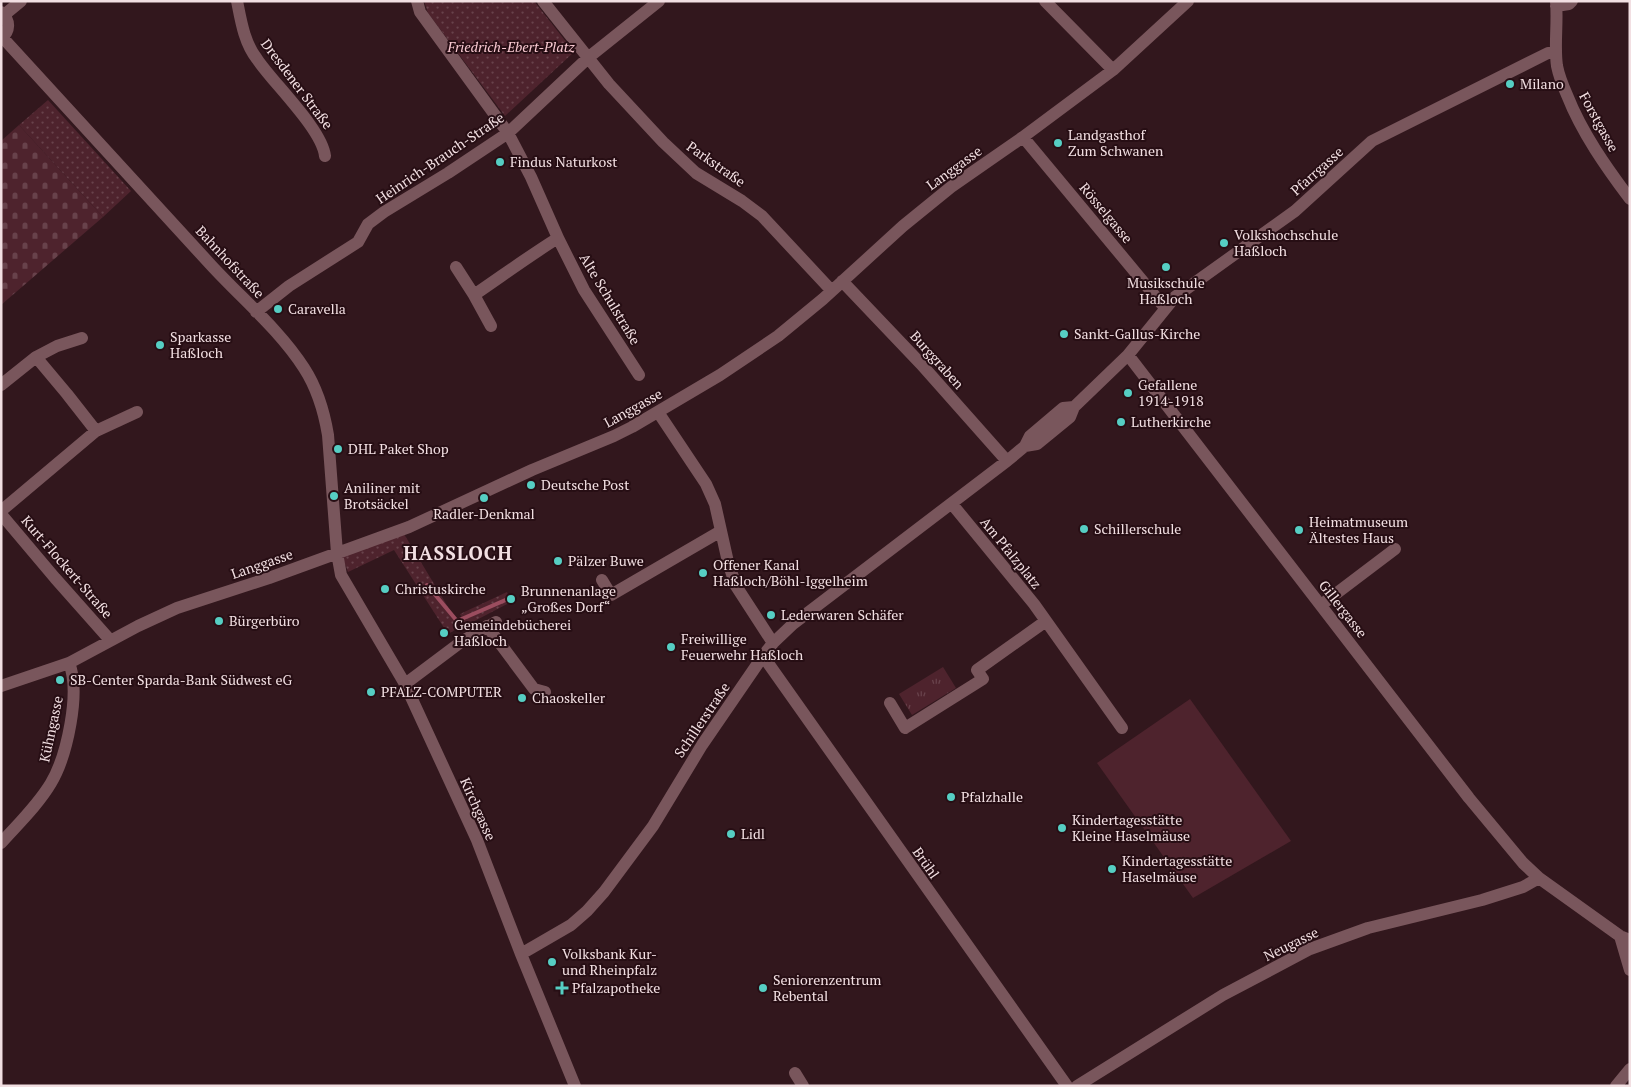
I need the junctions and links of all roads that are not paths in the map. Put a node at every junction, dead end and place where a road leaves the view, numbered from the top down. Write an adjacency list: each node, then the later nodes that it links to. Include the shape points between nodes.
1 (21, 1): 10 (street)
2 (237, 1): 17 (street, Dresdener Straße, via 247,42 256,58 316,134)
3 (417, 1): 15 (street, via 420,12)
4 (543, 1): 13 (street)
5 (659, 1): 13 (street, Heinrich-Brauch-Straße)
6 (1045, 1): 14 (street)
7 (1188, 1): 14 (street, Langgasse)
8 (1572, 1): 9 (street)
9 (1556, 4): 12 (street, Forstgasse)
10 (3, 14): 11 (street, via 8,29)
11 (2, 39): 25 (street, Bahnhofstraße)
12 (1556, 53): 18 (street, Forstgasse, via 1571,104 1598,155); 24 (street, Pfarrgasse, via 1548,53 1372,141 1295,211)
13 (589, 57): 15 (street, Heinrich-Brauch-Straße); 22 (street, Parkstraße, via 609,84 663,142 696,172 762,216)
14 (1113, 70): 16 (street, Langgasse)
15 (508, 133): 19 (street, Alte Schulstraße); 25 (street, Heinrich-Brauch-Straße, via 384,212 368,224 358,242 289,286)
16 (1023, 137): 21 (street, Langgasse, via 951,187); 24 (street, Rösselgasse)
17 (325, 156)
18 (1630, 199)
19 (558, 238): 23 (street); 30 (street, Alte Schulstraße, via 584,290)
20 (456, 267): 23 (street)
21 (842, 281): 22 (street, Langgasse); 35 (street, Burggraben)
22 (831, 290): 33 (street, Langgasse, via 778,336)
23 (474, 295): 26 (street)
24 (1165, 308): 28 (street, Pfarrgasse)
25 (256, 312): 40 (street, Bahnhofstraße, via 284,341 302,366 320,401 328,435)
26 (491, 326)
27 (82, 338): 29 (street)
28 (1128, 355): 35 (street, Schillerstraße, via 1074,407 1063,408 1030,436 1025,446); 42 (street, Gillergasse)
29 (36, 357): 31 (street); 34 (street)
30 (639, 375)
31 (1, 385)
32 (136, 412): 34 (street, Kurt-Flockert-Straße)
33 (658, 412): 38 (street, via 706,484); 40 (street, Langgasse, via 614,436 409,526)
34 (96, 430): 37 (street, Kurt-Flockert-Straße)
35 (1007, 462): 36 (street, Schillerstraße)
36 (952, 504): 43 (street, Am Pfalzplatz); 45 (street, Schillerstraße, via 793,624)
37 (1, 513): 44 (street, Kurt-Flockert-Straße)
38 (721, 531): 41 (street, via 611,595); 45 (street, via 736,586)
39 (1395, 549): 42 (street)
40 (337, 553): 44 (street, Langgasse, via 177,608); 48 (street, Kirchgasse, via 341,575)
41 (602, 580)
42 (1322, 605): 54 (street, Gillergasse, via 1469,798)
43 (1046, 621): 51 (street, via 977,670 983,679 905,728); 52 (street, Am Pfalzplatz)
44 (110, 640): 47 (street, Langgasse)
45 (773, 643): 46 (street, Schillerstraße)
46 (763, 656): 56 (street, Schillerstraße, via 702,745 653,826 604,892 571,925); 62 (street, Brühl)
47 (69, 663): 49 (street, Langgasse); 53 (street, Kühngasse, via 74,693 60,762 50,784)
48 (405, 684): 50 (street, via 461,642 492,624 534,689); 56 (street, Kirchgasse, via 477,840)
49 (1, 686)
50 (545, 692)
51 (890, 703)
52 (1122, 728)
53 (1, 843)
54 (1539, 878): 55 (street, Gillergasse); 63 (street, Neugasse, via 1523,888 1368,928 1310,949 1223,995)
55 (1625, 938): 57 (street)
56 (521, 954): 60 (street, Kirchgasse)
57 (1630, 970)
58 (1630, 1069): 64 (street)
59 (795, 1074): 61 (street)
60 (575, 1086)
61 (803, 1086)
62 (1067, 1086)
63 (1077, 1086)
64 (1616, 1086)

